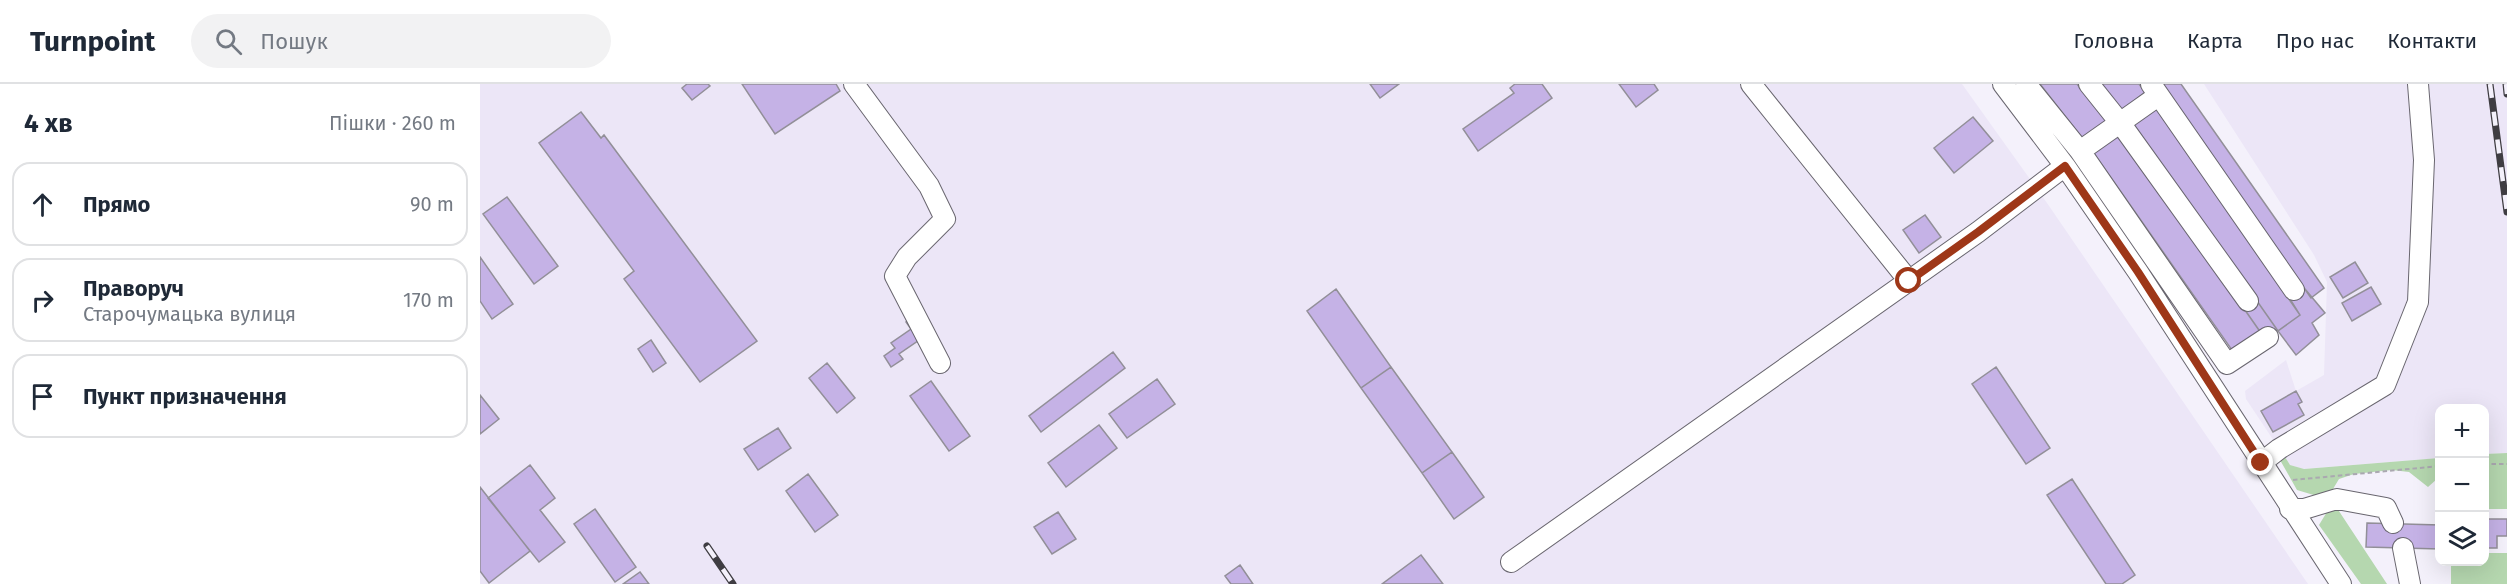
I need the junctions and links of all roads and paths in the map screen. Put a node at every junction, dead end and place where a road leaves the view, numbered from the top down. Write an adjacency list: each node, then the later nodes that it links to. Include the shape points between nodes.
1 (854, 84): 15 (street, via 929,186 945,219 907,257 895,276)
2 (1751, 84): 11 (street)
3 (2003, 84): 10 (street)
4 (2026, 84): 9 (street)
5 (2089, 84): 8 (street)
6 (2418, 84): 16 (street, via 2424,160 2418,302 2385,385)
7 (2155, 90): 8 (street); 12 (street)
8 (2121, 124): 9 (street); 13 (street)
9 (2080, 151): 14 (street, via 2227,364)
10 (2065, 166): 11 (street); 16 (street)
11 (1909, 281): 24 (street)
12 (2294, 290)
13 (2248, 301)
14 (2268, 337)
15 (940, 363)
16 (2261, 463): 20 (street)
17 (2489, 464): 18 (path)
18 (2507, 464)
19 (2435, 466): 20 (path)
20 (2274, 483): 21 (street)
21 (2290, 509): 22 (street, via 2337,499 2386,508); 25 (street)
22 (2393, 523)
23 (2403, 548): 26 (street)
24 (1511, 562)
25 (2341, 584)
26 (2410, 584)

